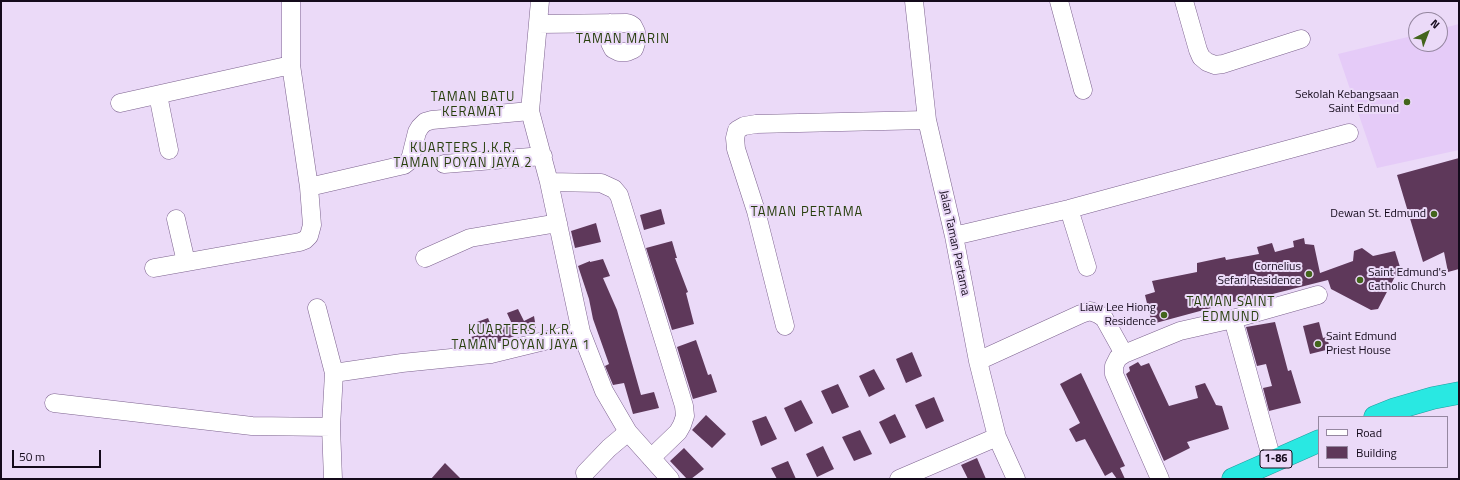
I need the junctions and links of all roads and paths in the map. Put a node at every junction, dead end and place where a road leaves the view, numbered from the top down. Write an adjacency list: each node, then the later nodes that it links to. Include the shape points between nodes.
1 (291, 1): 9 (street)
2 (540, 1): 6 (street)
3 (914, 1): 14 (street, Jalan Taman Pertama)
4 (1059, 1): 10 (street)
5 (1184, 1): 8 (street, via 1201,57 1215,65)
6 (538, 24): 7 (street); 13 (street)
7 (610, 24)
8 (1301, 39)
9 (291, 65): 11 (street); 20 (street)
10 (1083, 90)
11 (158, 95): 12 (street); 16 (street)
12 (120, 103)
13 (530, 111): 17 (street); 20 (street, via 425,122 417,132 412,156 404,165)
14 (927, 120): 24 (street, Jalan Taman Pertama); 32 (street, via 756,124 738,130 735,138 736,149 756,211)
15 (1349, 134): 21 (street)
16 (169, 150)
17 (543, 156): 18 (street); 19 (street)
18 (444, 164)
19 (549, 182): 23 (street); 44 (street, via 601,183 614,189 619,195 684,406 685,416 678,432)
20 (309, 187): 26 (street, via 312,225 305,240)
21 (1069, 208): 24 (street); 27 (street)
22 (176, 219): 26 (street)
23 (558, 223): 25 (street, via 470,238); 33 (street)
24 (954, 236): 35 (street, Jalan Taman Pertama)
25 (425, 258)
26 (186, 262): 28 (street)
27 (1086, 267)
28 (154, 268)
29 (1318, 295): 31 (street)
30 (317, 308): 36 (street)
31 (1233, 319): 34 (street, via 1180,331); 45 (street)
32 (785, 326)
33 (581, 332): 36 (street, via 491,354 402,363); 41 (street, via 604,391)
34 (1124, 354): 35 (street, via 1104,318 1090,311); 51 (street, via 1118,358 1114,366 1114,374)
35 (978, 361): 42 (street, Jalan Taman Pertama)
36 (334, 374): 40 (street)
37 (1459, 393): 39 (highway, via 1418,402)
38 (54, 403): 40 (street, via 252,426)
39 (1378, 416)
40 (331, 427): 47 (street)
41 (628, 432): 44 (street); 46 (street)
42 (997, 437): 49 (street); 50 (street, Jalan Taman Pertama)
43 (1318, 441): 45 (highway, 1-86)
44 (651, 458): 48 (street)
45 (1272, 460): 52 (highway, 1-86)
46 (585, 473)
47 (333, 479)
48 (670, 479)
49 (899, 479)
50 (1016, 479)
51 (1160, 479)
52 (1233, 479)

